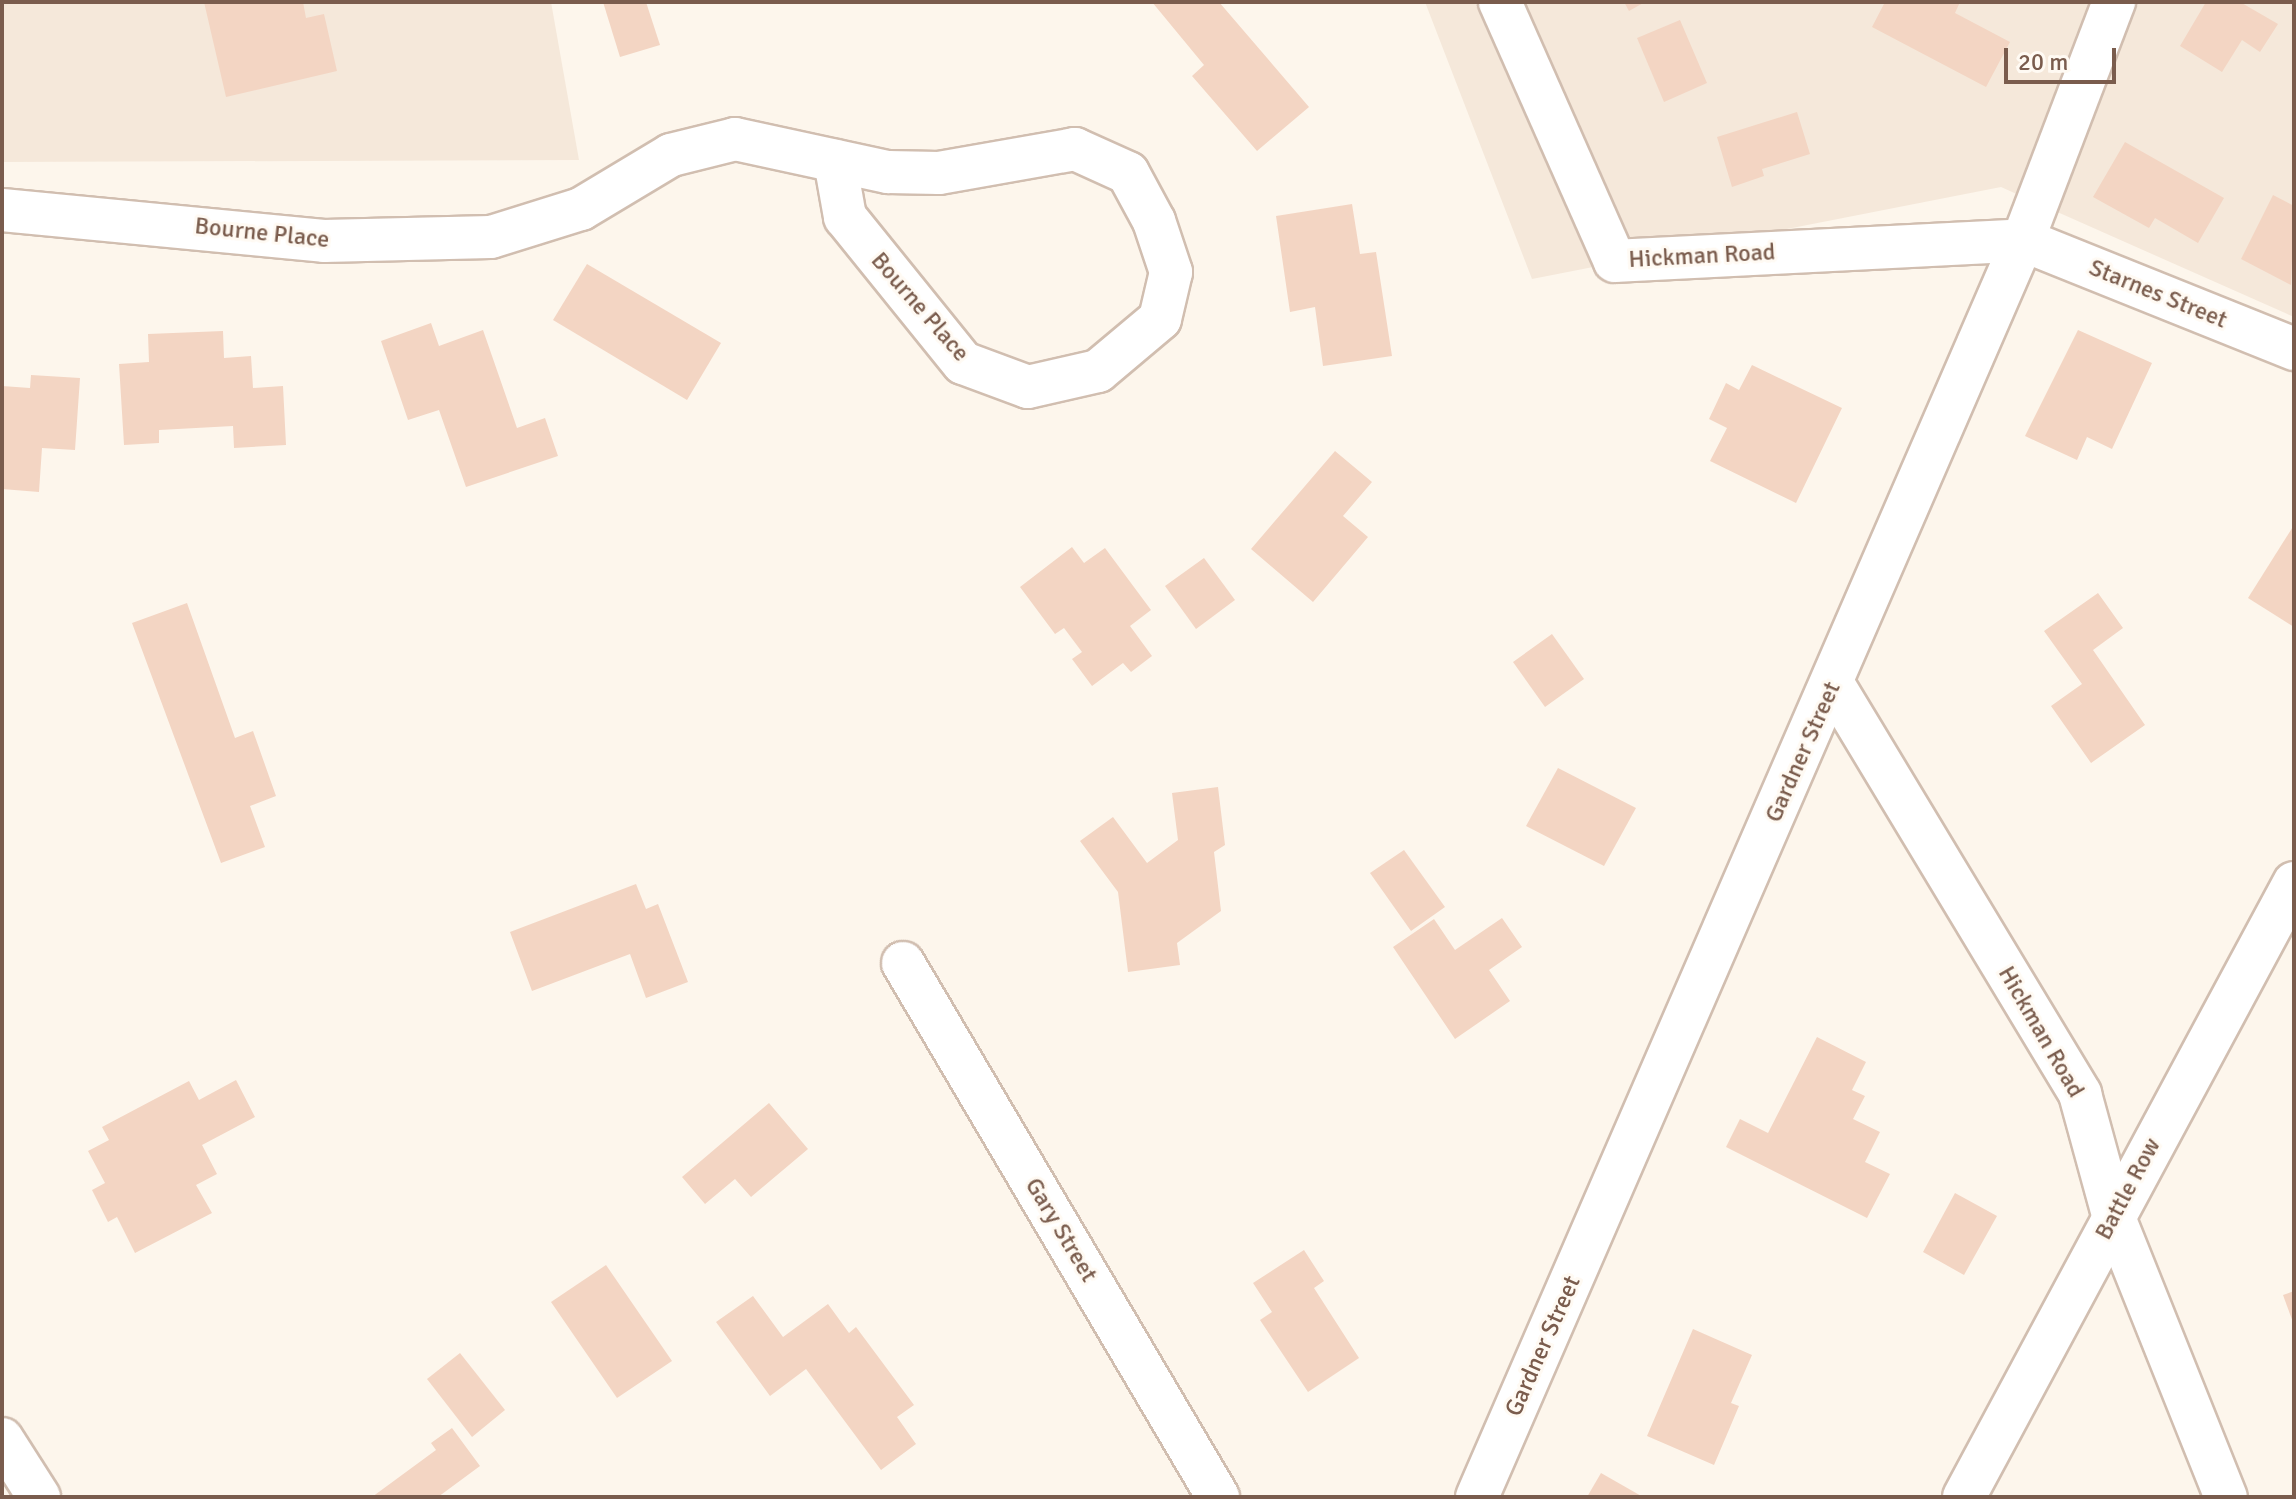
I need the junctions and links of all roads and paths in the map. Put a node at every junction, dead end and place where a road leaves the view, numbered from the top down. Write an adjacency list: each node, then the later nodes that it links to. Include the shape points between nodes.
1 (1500, 2): 5 (street, Hickman Road, via 1615,261)
2 (2114, 2): 5 (street, Gardner Street)
3 (835, 161): 3 (street, Bourne Place, via 888,172 939,173 1075,149 1128,173 1154,221 1171,272 1160,319 1098,371 1028,387 963,363 845,217); 4 (street, Bourne Place, via 735,139 671,155 581,209 491,237 324,241)
4 (2, 210)
5 (2023, 240): 6 (street, Starnes Street); 7 (street, Gardner Street)
6 (2294, 349)
7 (1833, 684): 10 (street, Hickman Road, via 2080,1094); 14 (street, Gardner Street)
8 (2294, 883): 10 (street, Battle Row)
9 (903, 963): 13 (street, Gary Street)
10 (2113, 1215): 15 (street, Battle Row); 16 (street, Hickman Road)
11 (2, 1439): 12 (street)
12 (39, 1497)
13 (1218, 1497)
14 (1477, 1497)
15 (1964, 1497)
16 (2226, 1497)

